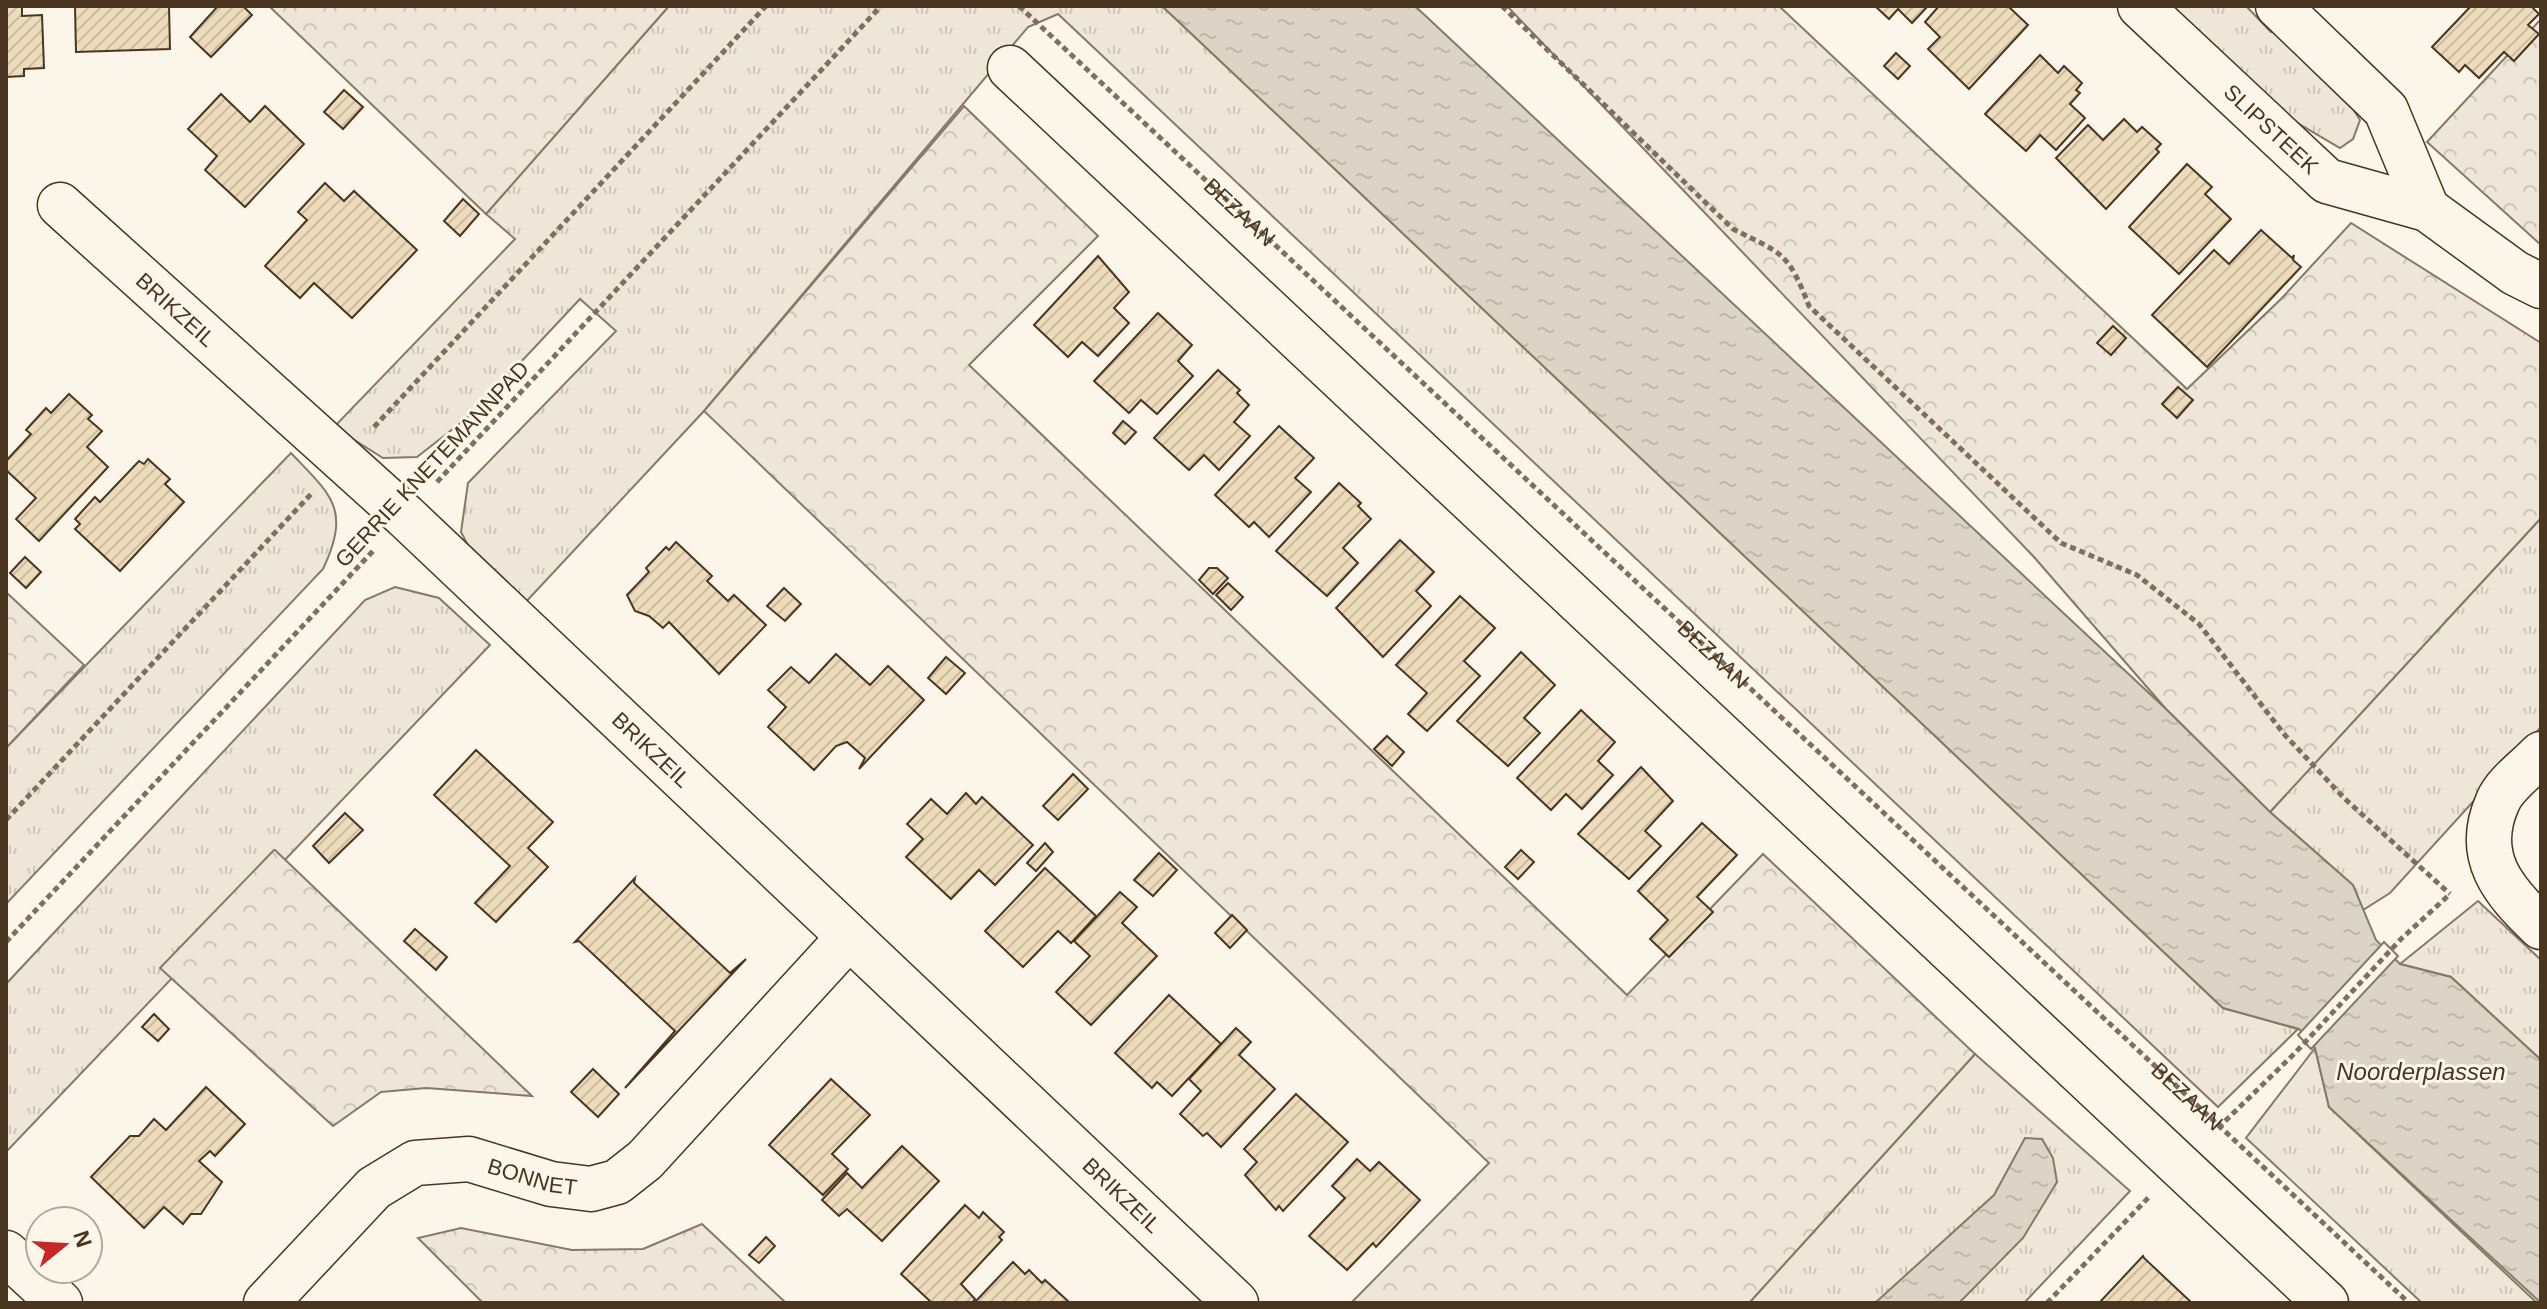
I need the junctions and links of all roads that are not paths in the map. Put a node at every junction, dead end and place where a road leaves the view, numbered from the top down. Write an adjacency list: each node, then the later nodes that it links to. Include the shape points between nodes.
1 (2140, 6): 5 (street, SLIPSTEEK, via 2327,181)
2 (2278, 6): 5 (street, via 2386,110)
3 (1010, 68): 14 (street)
4 (60, 205): 9 (street, BRIKZEIL, via 405,516)
5 (2427, 209): 6 (street, SLIPSTEEK)
6 (2541, 286)
7 (2541, 754): 8 (street, via 2499,799 2489,835 2491,862 2506,893)
8 (2541, 927)
9 (848, 938): 12 (street, BONNET, via 645,1160 617,1182 591,1189 551,1184 469,1159 415,1163 374,1188); 13 (street, BRIKZEIL)
10 (6, 1253): 11 (street)
11 (60, 1303)
12 (266, 1303)
13 (1236, 1303)
14 (2326, 1303)

